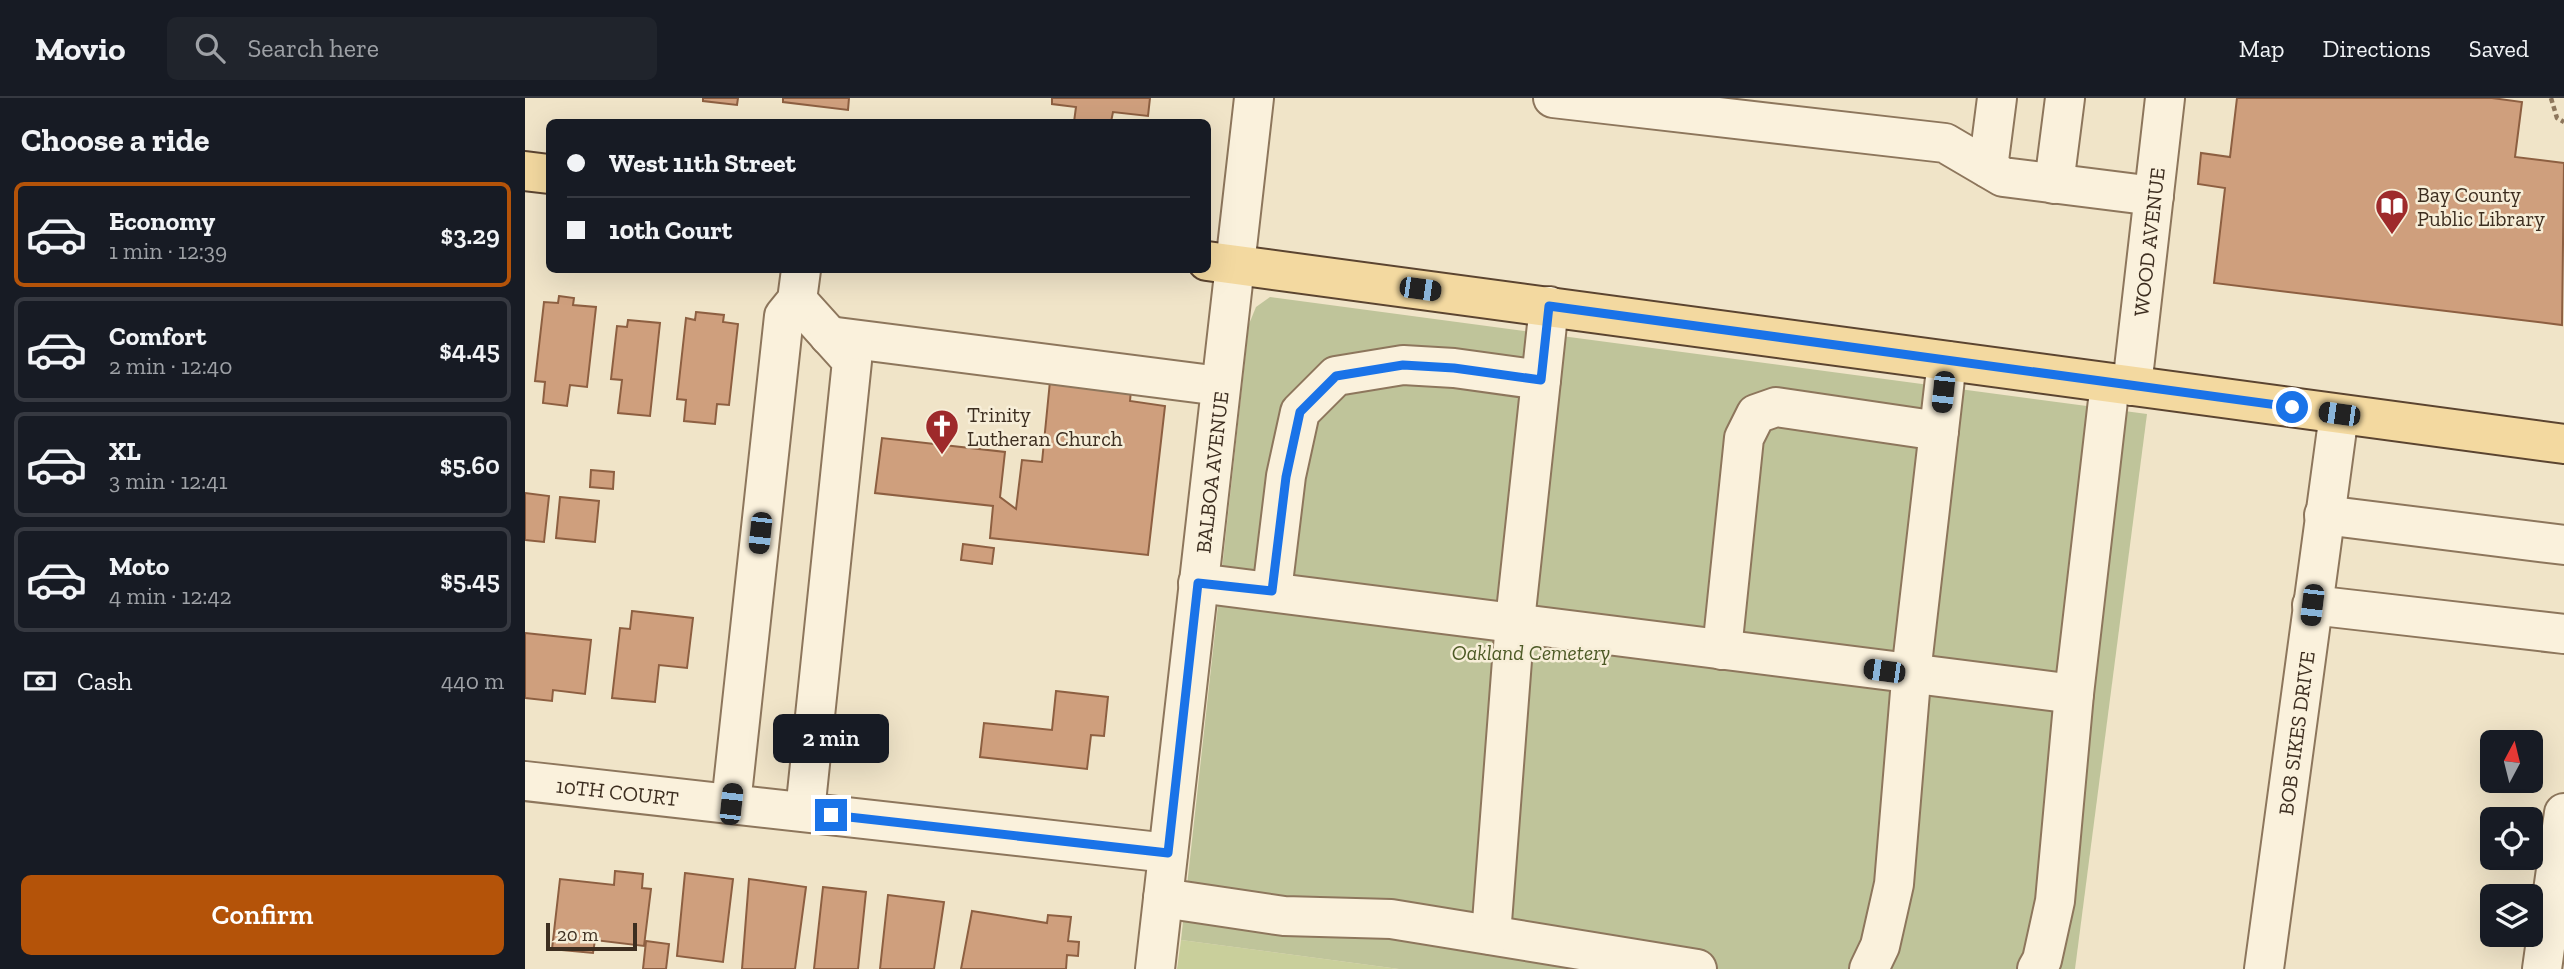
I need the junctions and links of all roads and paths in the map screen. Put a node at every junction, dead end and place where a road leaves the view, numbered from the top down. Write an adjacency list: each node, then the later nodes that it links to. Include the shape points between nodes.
1 (1254, 98): 13 (street, BALBOA AVENUE)
2 (1553, 98): 8 (street, via 1945,142)
3 (1997, 98): 8 (street)
4 (2065, 98): 11 (street)
5 (2165, 98): 12 (street, WOOD AVENUE)
6 (2551, 98): 7 (path, via 2557,118)
7 (2564, 122)
8 (1988, 168): 11 (street, via 2003,177)
9 (525, 171): 10 (main road)
10 (546, 174)
11 (2054, 184): 12 (street)
12 (2154, 196): 19 (street, WOOD AVENUE)
13 (1221, 263): 15 (main road); 20 (street, BALBOA AVENUE)
14 (799, 285): 16 (street); 35 (street, via 784,316)
15 (1549, 306): 17 (main road); 18 (street)
16 (829, 336): 20 (street); 36 (street, via 852,361)
17 (1947, 360): 19 (main road); 22 (street)
18 (1541, 380): 27 (street, via 1403,365 1336,376 1300,412 1286,477); 29 (street)
19 (2121, 385): 21 (main road); 33 (street, WOOD AVENUE)
20 (1220, 386): 26 (street, BALBOA AVENUE)
21 (2339, 414): 23 (main road); 24 (street, BOB SIKES DRIVE)
22 (1939, 431): 31 (street, via 1776,407 1756,414 1744,438); 32 (street)
23 (2564, 444)
24 (2324, 514): 25 (street); 28 (street, BOB SIKES DRIVE)
25 (2564, 545)
26 (1198, 583): 27 (street); 38 (street, BALBOA AVENUE)
27 (1272, 591): 29 (street)
28 (2312, 605): 30 (street); 45 (street, BOB SIKES DRIVE)
29 (1515, 621): 31 (street); 40 (street)
30 (2564, 634)
31 (1722, 650): 32 (street)
32 (1911, 675): 33 (street); 43 (street, via 1893,884 1880,946)
33 (2074, 694): 44 (street, WOOD AVENUE, via 2055,901)
34 (525, 781): 35 (street, 10TH COURT)
35 (731, 804): 36 (street, 10TH COURT)
36 (805, 812): 38 (street, 10TH COURT)
37 (2564, 813): 46 (street)
38 (1168, 853): 39 (street, BALBOA AVENUE)
39 (1163, 898): 40 (street, via 1284,916 1391,919); 41 (street, BALBOA AVENUE)
40 (1491, 935): 42 (street)
41 (1155, 969)
42 (1697, 969)
43 (1869, 969)
44 (2037, 969)
45 (2265, 969)
46 (2542, 969)

